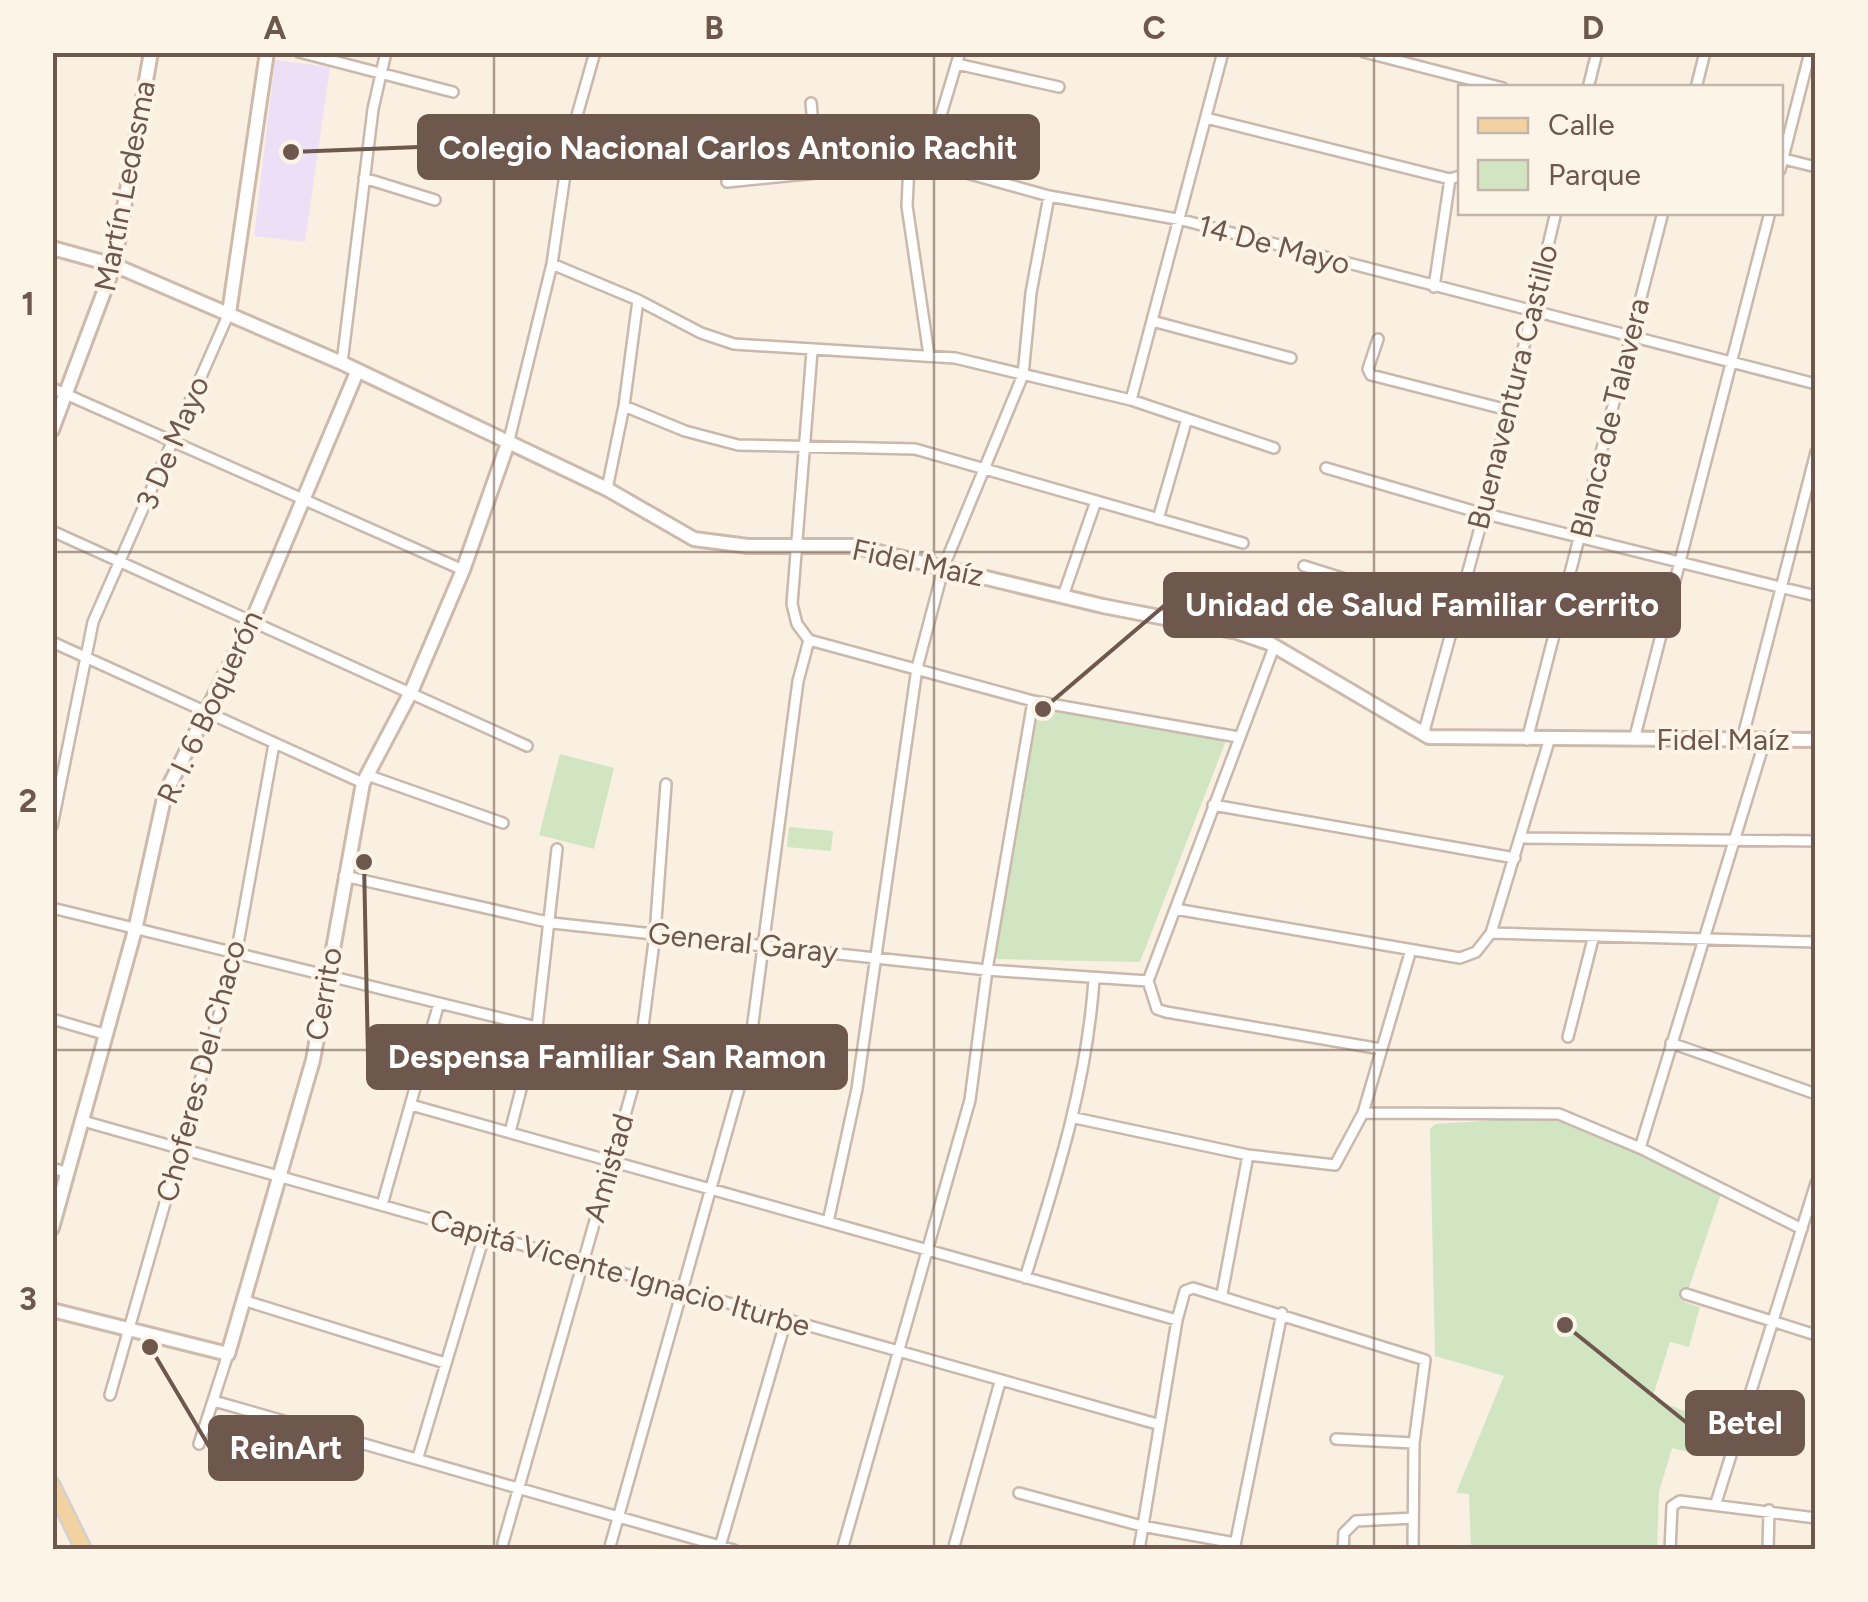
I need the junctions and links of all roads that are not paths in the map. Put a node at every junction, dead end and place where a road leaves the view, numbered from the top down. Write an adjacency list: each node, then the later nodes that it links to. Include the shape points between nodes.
1 (151, 52): 38 (street, Martín Ledesma)
2 (267, 52): 41 (street, 3 De Mayo)
3 (299, 52): 13 (street)
4 (386, 52): 13 (street)
5 (596, 52): 37 (street, via 570,140)
6 (960, 52): 12 (street)
7 (1223, 52): 20 (street)
8 (1364, 52): 14 (street)
9 (1597, 52): 15 (street)
10 (1705, 52): 16 (street)
11 (1810, 52): 21 (street)
12 (957, 64): 17 (street); 23 (street)
13 (383, 77): 18 (street); 28 (street)
14 (1483, 85)
15 (1589, 85)
16 (1697, 85)
17 (1059, 87)
18 (452, 92)
19 (810, 103): 26 (street)
20 (1206, 118): 27 (street); 35 (street)
21 (1783, 154)
22 (1783, 158): 25 (street)
23 (927, 162): 24 (street, 14 De Mayo); 30 (street, 14 De Mayo)
24 (909, 164): 26 (street, 14 De Mayo); 47 (street, via 908,206)
25 (1816, 167)
26 (818, 173): 29 (street, 14 De Mayo)
27 (1455, 177): 39 (street)
28 (364, 178): 31 (street); 49 (street)
29 (727, 182)
30 (1048, 196): 35 (street, 14 De Mayo); 52 (street)
31 (435, 200)
32 (1555, 215): 42 (street, Buenaventura Castillo)
33 (1661, 215): 44 (street, Blanca de Talavera)
34 (1769, 215): 50 (street)
35 (1182, 220): 39 (street, 14 De Mayo); 43 (street)
36 (52, 248): 38 (street, Fidel Maíz)
37 (552, 264): 40 (street); 61 (street)
38 (114, 265): 41 (street, Fidel Maíz); 55 (street, Martín Ledesma)
39 (1434, 287): 42 (street, 14 De Mayo)
40 (638, 300): 46 (street, via 718,340); 57 (street)
41 (228, 313): 49 (street, Fidel Maíz); 62 (street, 3 De Mayo)
42 (1530, 313): 44 (street, 14 De Mayo); 58 (street, Buenaventura Castillo)
43 (1152, 321): 48 (street); 56 (street)
44 (1630, 338): 50 (street, 14 De Mayo); 74 (street, Blanca de Talavera)
45 (1378, 339): 58 (street, via 1371,374)
46 (812, 350): 47 (street); 63 (street)
47 (929, 354): 52 (street)
48 (1291, 358)
49 (342, 363): 51 (street, Fidel Maíz)
50 (1730, 364): 53 (street, 14 De Mayo); 78 (street)
51 (357, 372): 61 (street, Fidel Maíz); 69 (street, R. I. 6 Boquerón)
52 (1024, 375): 56 (street); 67 (street)
53 (1816, 384)
54 (52, 388): 55 (street)
55 (69, 395): 60 (street, Martín Ledesma); 62 (street)
56 (1131, 400): 59 (street)
57 (624, 406): 63 (street, via 738,446); 68 (street)
58 (1508, 410): 71 (street, Buenaventura Castillo)
59 (1186, 422): 64 (street); 72 (street)
60 (52, 430)
61 (509, 440): 68 (street, Fidel Maíz); 81 (street, Cerrito)
62 (175, 441): 69 (street); 77 (street, 3 De Mayo)
63 (804, 448): 67 (street, via 898,446); 76 (street)
64 (1274, 448)
65 (1816, 452): 82 (street)
66 (1326, 468): 71 (street)
67 (983, 469): 70 (street); 79 (street)
68 (607, 489): 76 (street, Fidel Maíz, via 694,539)
69 (304, 501): 81 (street); 86 (street, R. I. 6 Boquerón)
70 (1096, 501): 72 (street); 83 (street)
71 (1484, 513): 74 (street); 85 (street, Buenaventura Castillo)
72 (1158, 519): 75 (street)
73 (52, 531): 77 (street)
74 (1580, 537): 78 (street); 97 (street, Blanca de Talavera)
75 (1243, 543)
76 (798, 547): 79 (street, Fidel Maíz, via 853,546); 87 (street, via 792,604)
77 (121, 561): 86 (street); 90 (street, 3 De Mayo, via 93,622)
78 (1678, 561): 82 (street); 98 (street)
79 (944, 566): 83 (street, Fidel Maíz); 91 (street)
80 (1304, 566): 85 (street)
81 (463, 570): 92 (street, Cerrito)
82 (1781, 588): 84 (street); 99 (street)
83 (1063, 596): 89 (street, Fidel Maíz, via 1191,621)
84 (1816, 596)
85 (1456, 614): 95 (street, Buenaventura Castillo)
86 (252, 621): 92 (street); 94 (street, R. I. 6 Boquerón)
87 (809, 640): 91 (street); 126 (street)
88 (52, 642): 90 (street)
89 (1274, 647): 95 (street, Fidel Maíz); 96 (street)
90 (86, 658): 94 (street); 108 (street, 3 De Mayo)
91 (918, 668): 93 (street); 129 (street)
92 (411, 692): 104 (street); 105 (street, Cerrito)
93 (1032, 701): 96 (street); 130 (street)
94 (210, 713): 103 (street); 120 (street, R. I. 6 Boquerón, via 160,810)
95 (1423, 735): 97 (street, Fidel Maíz)
96 (1238, 737): 107 (street)
97 (1527, 740): 102 (street, Fidel Maíz)
98 (1634, 740): 99 (street, Fidel Maíz); 102 (street, Fidel Maíz)
99 (1742, 740): 100 (street, Fidel Maíz)
100 (1764, 740): 101 (street, Fidel Maíz); 112 (street)
101 (1816, 740)
102 (1549, 741): 111 (street)
103 (274, 744): 105 (street); 128 (street, Choferes Del Chaco)
104 (527, 746)
105 (366, 779): 109 (street); 116 (street, Cerrito)
106 (666, 784): 122 (street, Amistad)
107 (1213, 805): 115 (street); 118 (street)
108 (54, 811): 110 (street, 3 De Mayo)
109 (502, 823)
110 (52, 826)
111 (1522, 838): 112 (street); 115 (street)
112 (1737, 839): 113 (street); 124 (street)
113 (1816, 841)
114 (557, 849): 119 (street)
115 (1515, 858): 121 (street)
116 (343, 876): 119 (street, General Garay); 131 (street, Cerrito)
117 (52, 908): 120 (street)
118 (1175, 910): 127 (street); 133 (street)
119 (552, 923): 122 (street, General Garay); 136 (street)
120 (135, 930): 128 (street); 137 (street, R. I. 6 Boquerón)
121 (1491, 933): 123 (street); 127 (street, via 1468,957)
122 (655, 934): 126 (street, General Garay); 150 (street, Amistad, via 637,1074)
123 (1593, 939): 124 (street); 138 (street)
124 (1706, 941): 125 (street); 139 (street)
125 (1816, 942)
126 (762, 943): 129 (street, General Garay); 155 (street, via 749,1053)
127 (1410, 953): 140 (street)
128 (236, 955): 131 (street); 148 (street, Choferes Del Chaco)
129 (878, 956): 130 (street, General Garay); 157 (street)
130 (986, 970): 132 (street, General Garay); 161 (street, via 970,1100)
131 (328, 976): 134 (street); 153 (street, Cerrito)
132 (1094, 979): 133 (street, General Garay); 144 (street)
133 (1148, 981): 140 (street, via 1152,1002 1166,1012)
134 (438, 1004): 136 (street); 142 (street)
135 (52, 1019): 137 (street)
136 (538, 1027): 146 (street)
137 (107, 1036): 145 (street, R. I. 6 Boquerón)
138 (1568, 1036)
139 (1671, 1043): 141 (street); 147 (street)
140 (1381, 1049): 143 (street)
141 (1816, 1094)
142 (411, 1105): 146 (street); 156 (street)
143 (1363, 1113): 147 (street, via 1559,1114); 149 (street, via 1335,1165)
144 (1075, 1118): 149 (street); 163 (street)
145 (83, 1121): 148 (street, Capitá Vicente Ignacio Iturbe); 152 (street, R. I. 6 Boquerón)
146 (510, 1132): 150 (street)
147 (1640, 1148): 159 (street)
148 (180, 1150): 153 (street, Capitá Vicente Ignacio Iturbe); 173 (street, Choferes Del Chaco)
149 (1248, 1155): 165 (street)
150 (609, 1162): 155 (street); 162 (street, Amistad)
151 (52, 1168): 152 (street)
152 (68, 1173): 158 (street, R. I. 6 Boquerón)
153 (281, 1179): 156 (street, Capitá Vicente Ignacio Iturbe); 167 (street, Cerrito)
154 (1816, 1182): 159 (street)
155 (712, 1191): 157 (street); 164 (street)
156 (382, 1205): 160 (street, Capitá Vicente Ignacio Iturbe)
157 (828, 1222): 161 (street)
158 (52, 1228)
159 (1802, 1229): 172 (street)
160 (485, 1234): 162 (street, Capitá Vicente Ignacio Iturbe); 177 (street)
161 (930, 1252): 163 (street); 176 (street)
162 (584, 1262): 164 (street, Capitá Vicente Ignacio Iturbe); 187 (street, Amistad)
163 (1025, 1278): 171 (street)
164 (683, 1292): 170 (street, Capitá Vicente Ignacio Iturbe); 191 (street)
165 (1222, 1294): 169 (street); 171 (street, via 1188,1288)
166 (1686, 1294): 172 (street)
167 (246, 1300): 175 (street, Cerrito); 177 (street)
168 (52, 1310): 173 (street)
169 (1282, 1313): 183 (street, via 1424,1360); 196 (street)
170 (786, 1320): 176 (street, Capitá Vicente Ignacio Iturbe); 197 (street)
171 (1177, 1320): 181 (street)
172 (1772, 1323): 174 (street); 189 (street)
173 (130, 1331): 175 (street); 179 (street, Choferes Del Chaco)
174 (1816, 1335)
175 (228, 1354): 180 (street, Cerrito)
176 (898, 1354): 178 (street, Capitá Vicente Ignacio Iturbe); 201 (street)
177 (445, 1363): 185 (street)
178 (1000, 1382): 181 (street, Capitá Vicente Ignacio Iturbe); 202 (street)
179 (110, 1395)
180 (214, 1401): 184 (street, Cerrito); 185 (street)
181 (1157, 1424): 194 (street)
182 (1336, 1439): 183 (street)
183 (1414, 1443): 192 (street)
184 (199, 1444)
185 (418, 1458): 187 (street)
186 (52, 1485): 198 (main road)
187 (520, 1487): 191 (street); 195 (street, Amistad)
188 (1018, 1493): 194 (street)
189 (1716, 1503): 190 (street); 206 (street, via 1675,1502)
190 (1769, 1510): 193 (street); 207 (street)
191 (618, 1518): 197 (street); 199 (street)
192 (1414, 1518): 204 (street, via 1356,1521 1344,1533); 205 (street)
193 (1816, 1518)
194 (1142, 1526): 196 (street); 203 (street)
195 (503, 1543)
196 (1234, 1546)
197 (720, 1548): 200 (street)
198 (84, 1550)
199 (610, 1550)
200 (734, 1550)
201 (842, 1550)
202 (953, 1550)
203 (1138, 1550)
204 (1343, 1550)
205 (1413, 1550)
206 (1670, 1550)
207 (1768, 1550)

